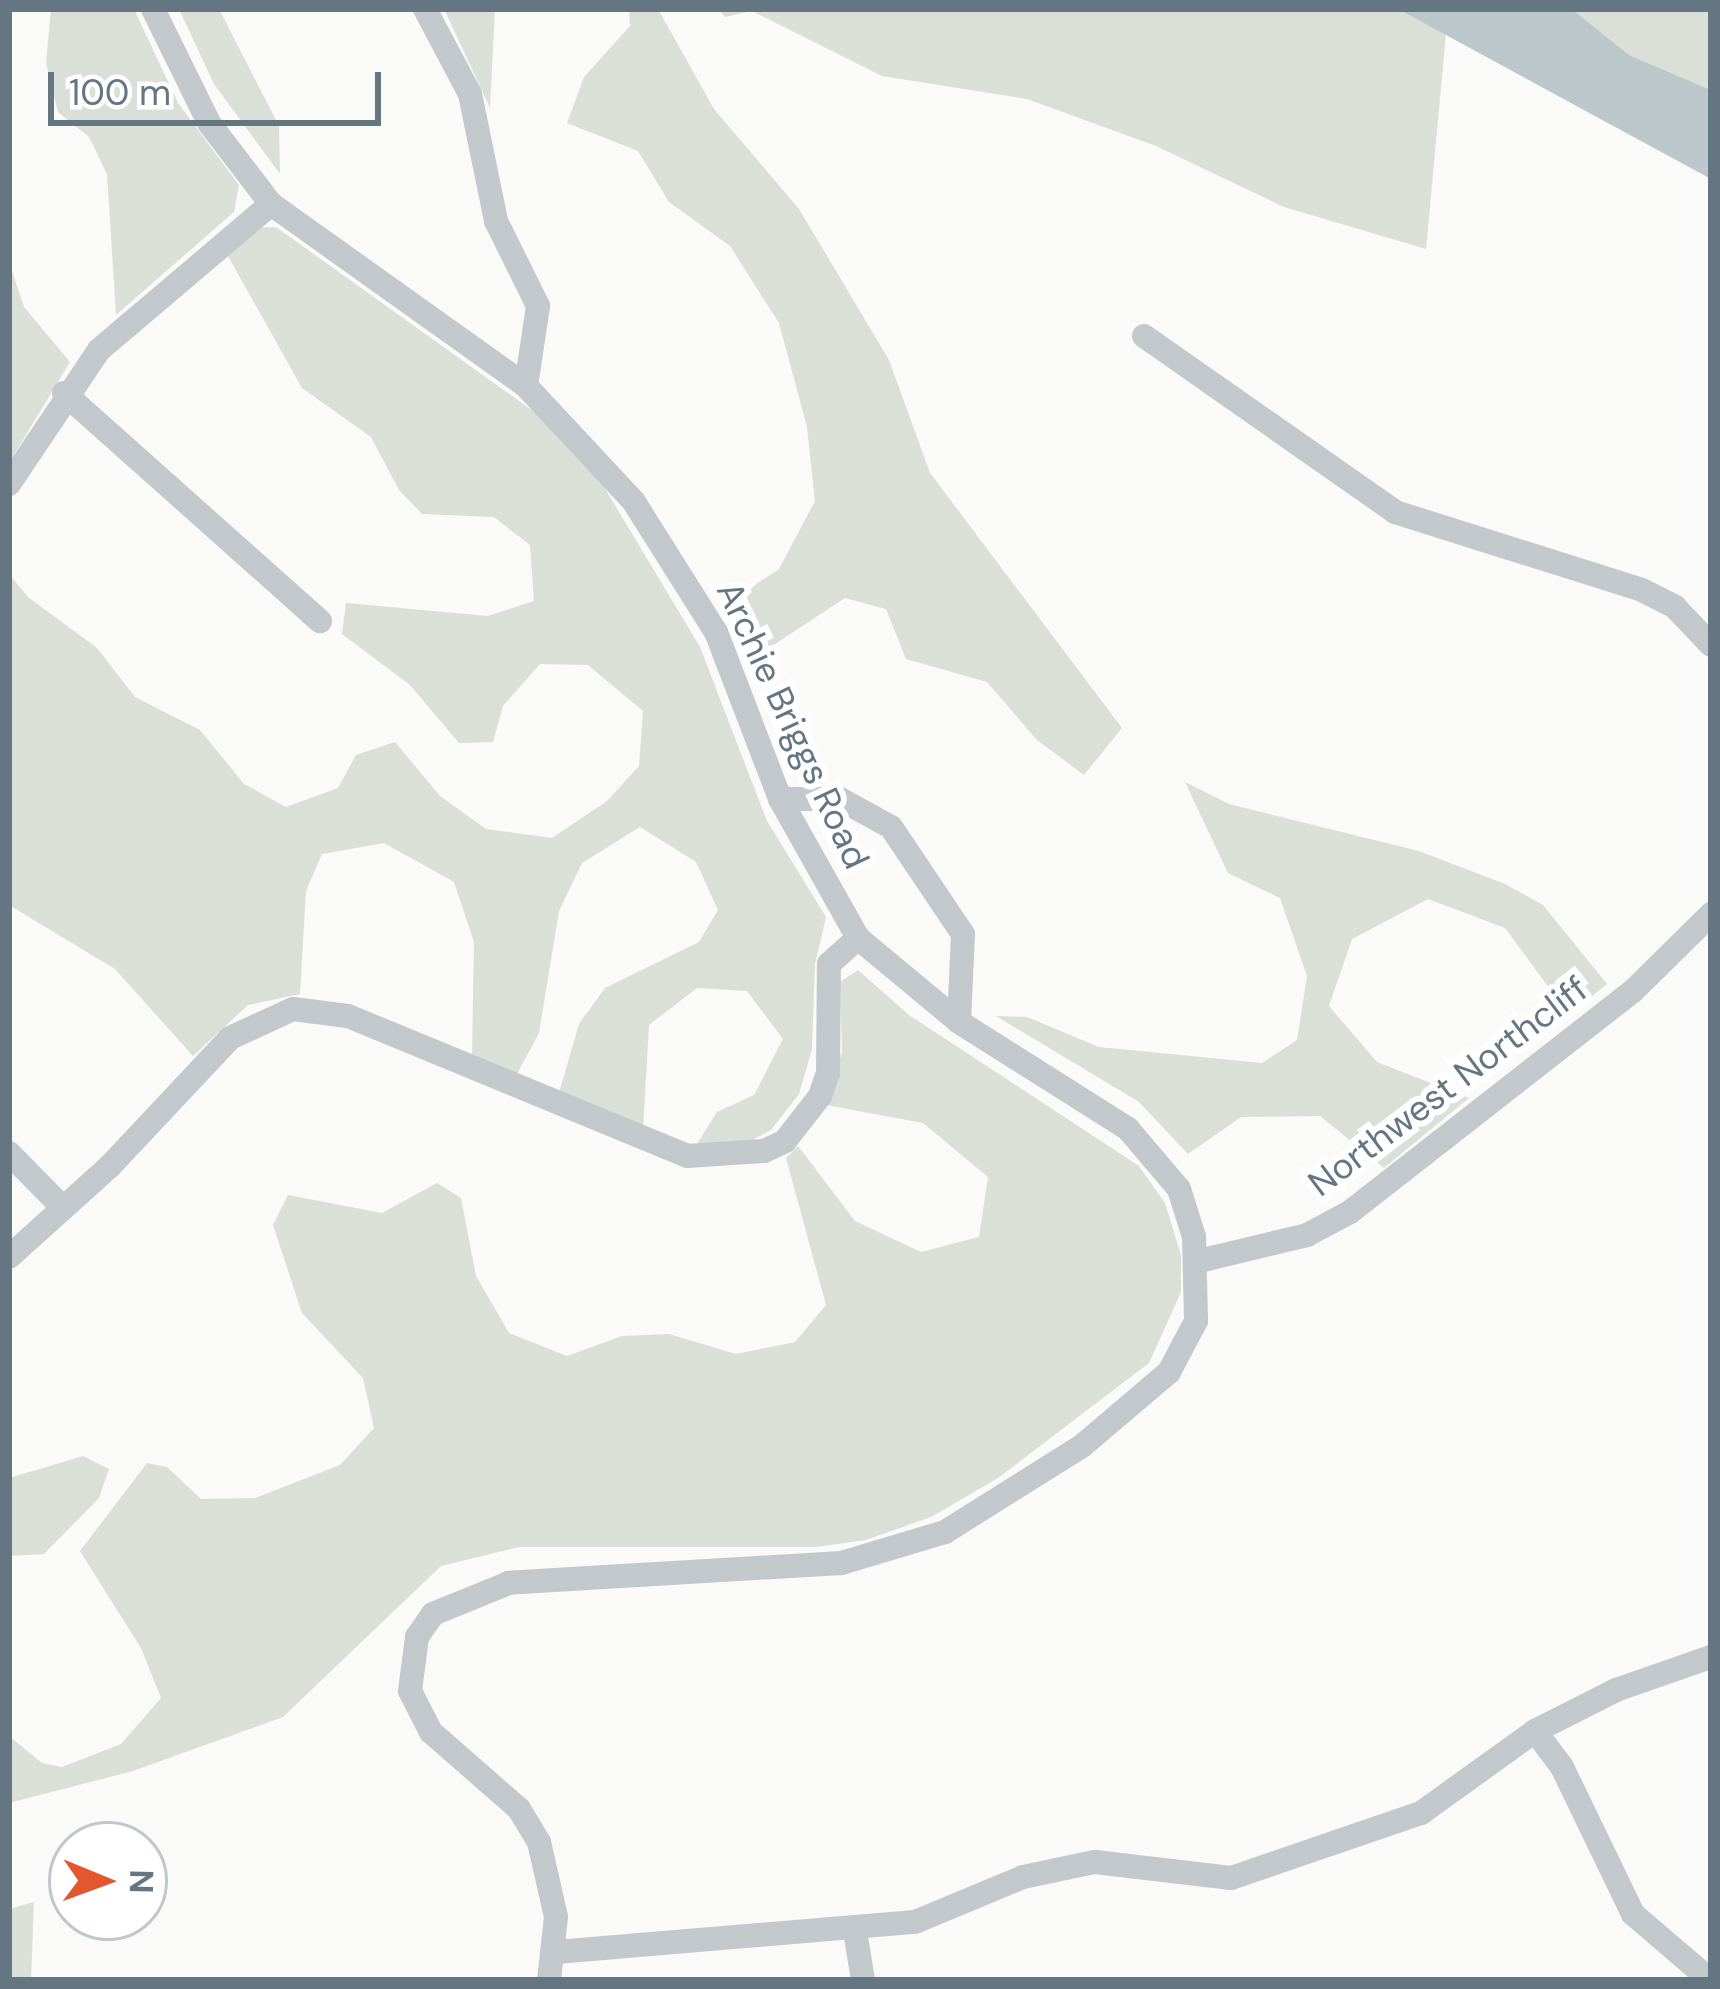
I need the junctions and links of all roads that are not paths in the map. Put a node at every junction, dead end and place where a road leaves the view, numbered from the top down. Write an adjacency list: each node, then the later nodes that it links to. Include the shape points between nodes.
1 (153, 9): 3 (street, Archie Briggs Road, via 209,122)
2 (425, 9): 5 (street, via 470,94 496,221 538,306)
3 (271, 204): 5 (street, Archie Briggs Road); 6 (street, via 172,281)
4 (1144, 336): 9 (street, via 1395,512 1642,590 1675,607)
5 (526, 386): 10 (street, Archie Briggs Road, via 604,466 677,564 716,632)
6 (64, 393): 7 (street); 8 (street)
7 (9, 484)
8 (320, 621)
9 (1711, 645)
10 (780, 799): 12 (street, Archie Briggs Road); 13 (street, via 840,799 891,827 963,934)
11 (1711, 914): 17 (street, Northwest Northcliff, via 1633,991 1350,1212 1307,1235)
12 (858, 938): 13 (street, Archie Briggs Road); 15 (street, via 829,964 829,1060 820,1096 784,1141 764,1151 687,1156 348,1016 293,1009 230,1038)
13 (959, 1022): 17 (street, Archie Briggs Road, via 1143,1143 1179,1189)
14 (9, 1153): 15 (street)
15 (63, 1208): 16 (street)
16 (9, 1257)
17 (1198, 1262): 21 (street, Archie Briggs Road, via 1196,1321 1157,1384 1014,1493 945,1532 841,1563 509,1583 478,1589 433,1614 410,1665 418,1714 530,1824 552,1884)
18 (1711, 1658): 19 (street, via 1616,1690)
19 (1535, 1731): 20 (street, via 1421,1813 1231,1878 1079,1864 1023,1877 915,1922); 24 (street, via 1562,1767 1634,1914)
20 (855, 1931): 21 (street, via 692,1936); 23 (street)
21 (556, 1952): 22 (street, Archie Briggs Road)
22 (549, 1980)
23 (863, 1980)
24 (1710, 1980)

